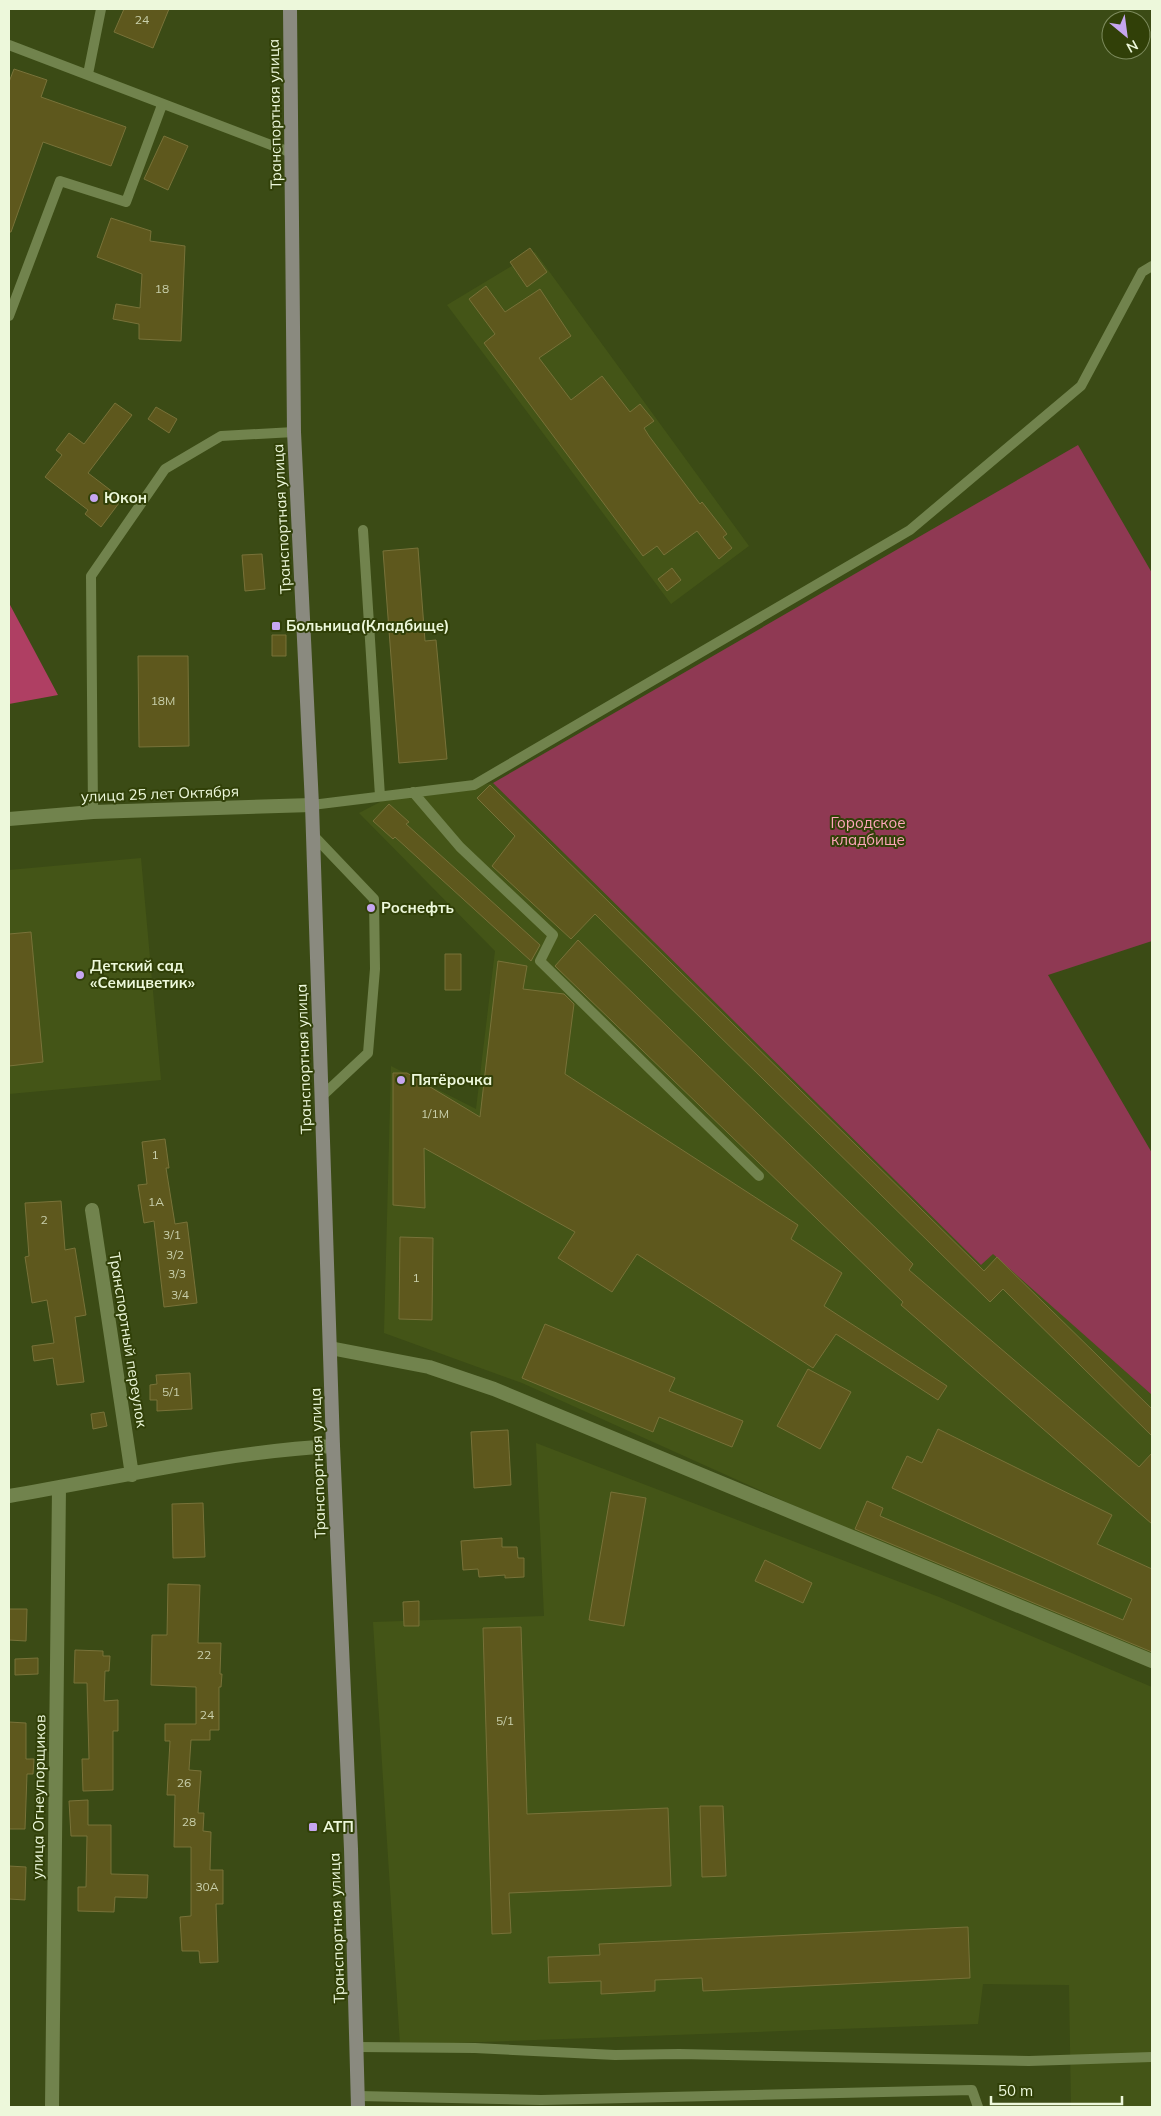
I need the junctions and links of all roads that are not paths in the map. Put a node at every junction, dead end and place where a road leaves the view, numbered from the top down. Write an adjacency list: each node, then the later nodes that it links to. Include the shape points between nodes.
1 (101, 9): 4 (lane)
2 (290, 9): 6 (main road, Транспортная улица)
3 (9, 45): 4 (lane)
4 (88, 74): 5 (lane)
5 (162, 105): 6 (lane); 8 (lane, via 126,202 60,181)
6 (292, 153): 9 (main road, Транспортная улица)
7 (1152, 266): 11 (lane, via 1142,272 1081,386 910,530 474,785)
8 (9, 316)
9 (294, 432): 13 (main road, Транспортная улица); 14 (lane, via 221,436 165,469 91,576)
10 (363, 530): 12 (lane)
11 (413, 792): 12 (lane); 18 (lane, via 460,847 553,935 540,961)
12 (380, 796): 13 (lane)
13 (312, 805): 14 (street, улица 25 лет Октября); 16 (main road, Транспортная улица)
14 (93, 812): 15 (street, улица 25 лет Октября)
15 (9, 819)
16 (312, 834): 17 (main road, Транспортная улица); 17 (lane, via 374,899 375,969 368,1053)
17 (321, 1097): 20 (main road, Транспортная улица)
18 (759, 1176)
19 (92, 1210): 22 (street, Транспортный переулок)
20 (330, 1348): 21 (main road, Транспортная улица); 25 (street, via 429,1367 494,1388)
21 (333, 1446): 22 (street, via 200,1462); 26 (main road, Транспортная улица)
22 (132, 1475): 23 (street)
23 (59, 1488): 24 (street); 29 (street, улица Огнеупорщиков)
24 (9, 1496)
25 (1152, 1661)
26 (358, 2047): 27 (lane, via 475,2048 615,2055 1020,2061); 28 (main road, Транспортная улица)
27 (1152, 2057)
28 (358, 2102): 30 (lane, via 972,2090)
29 (52, 2107)
30 (978, 2107)

